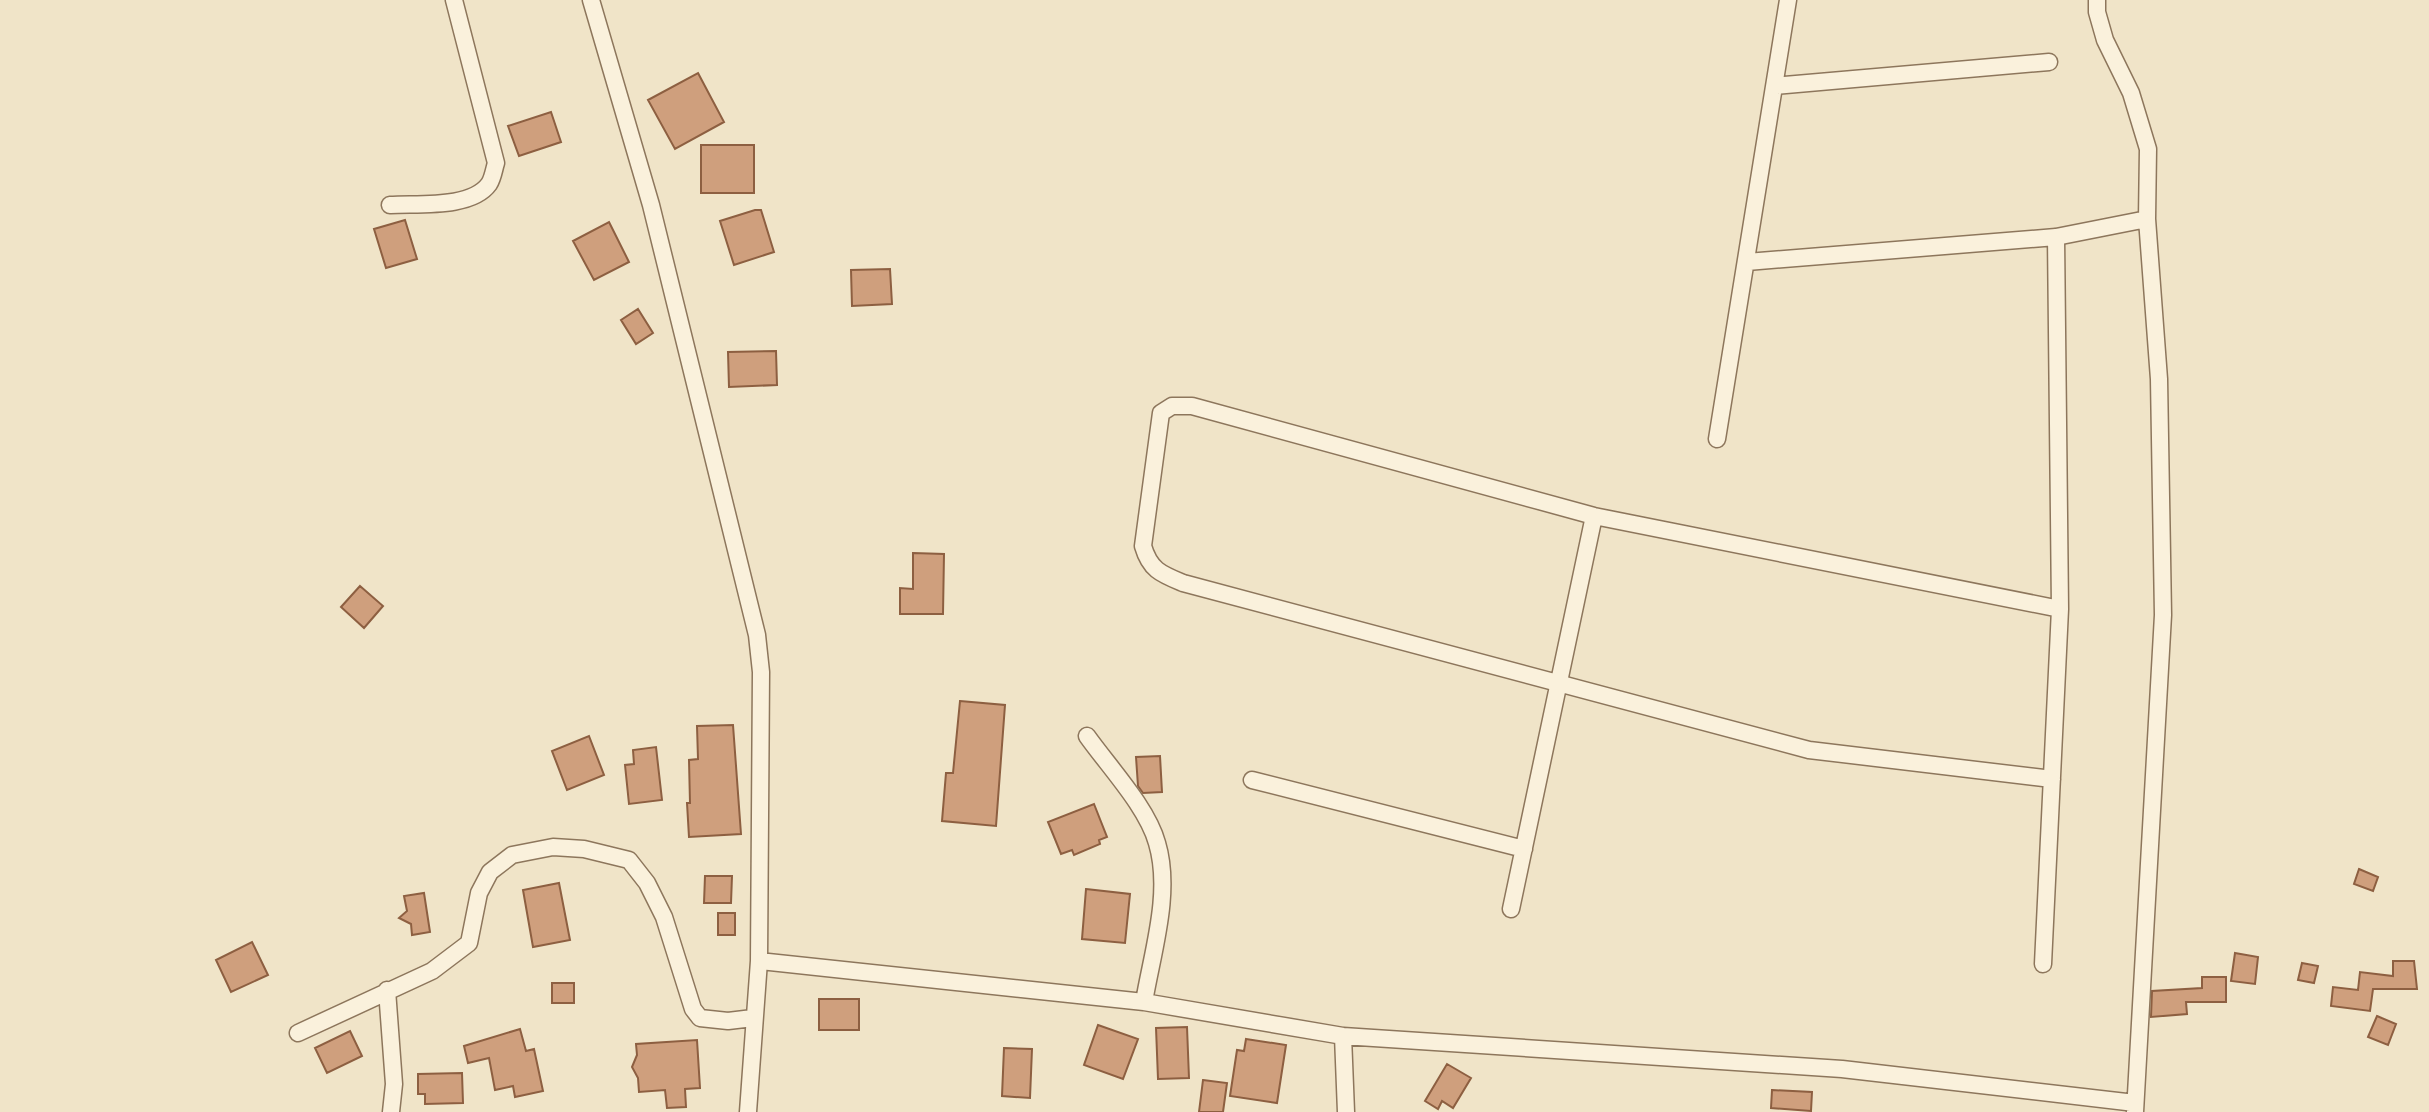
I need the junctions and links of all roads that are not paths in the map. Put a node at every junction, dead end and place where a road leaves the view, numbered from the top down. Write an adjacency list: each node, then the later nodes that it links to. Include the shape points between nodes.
1 (454, 0): 7 (street, via 496,163 489,183 477,194 461,200)
2 (591, 0): 20 (street, via 651,205 757,635 761,671)
3 (1787, 0): 6 (street)
4 (2097, 0): 8 (street, via 2105,40 2131,93 2148,149)
5 (2049, 62): 6 (street)
6 (1774, 86): 10 (street)
7 (390, 205)
8 (2147, 219): 9 (street); 27 (street, via 2159,379 2163,615)
9 (2056, 237): 10 (street); 13 (street)
10 (1747, 262): 11 (street)
11 (1717, 439)
12 (1594, 516): 13 (street); 14 (street); 14 (street, via 1192,406 1172,406 1161,413 1143,546 1156,572)
13 (2060, 609): 16 (street)
14 (1560, 685): 16 (street, via 1810,750); 18 (street)
15 (1087, 736): 23 (street, via 1148,821 1157,843 1162,891)
16 (2052, 779): 21 (street)
17 (1252, 780): 18 (street)
18 (1524, 849): 19 (street)
19 (1511, 909)
20 (759, 961): 23 (street); 24 (street)
21 (2043, 964)
22 (387, 990): 24 (street, via 432,971 469,943 479,893 490,872 512,855 554,846 629,860 664,917 693,1009 700,1018); 25 (street); 28 (street, via 394,1084)
23 (1144, 1002): 26 (street)
24 (753, 1018): 29 (street)
25 (298, 1033)
26 (1343, 1036): 27 (street, via 1842,1069); 30 (street)
27 (2135, 1107)
28 (391, 1112)
29 (748, 1112)
30 (1346, 1112)

